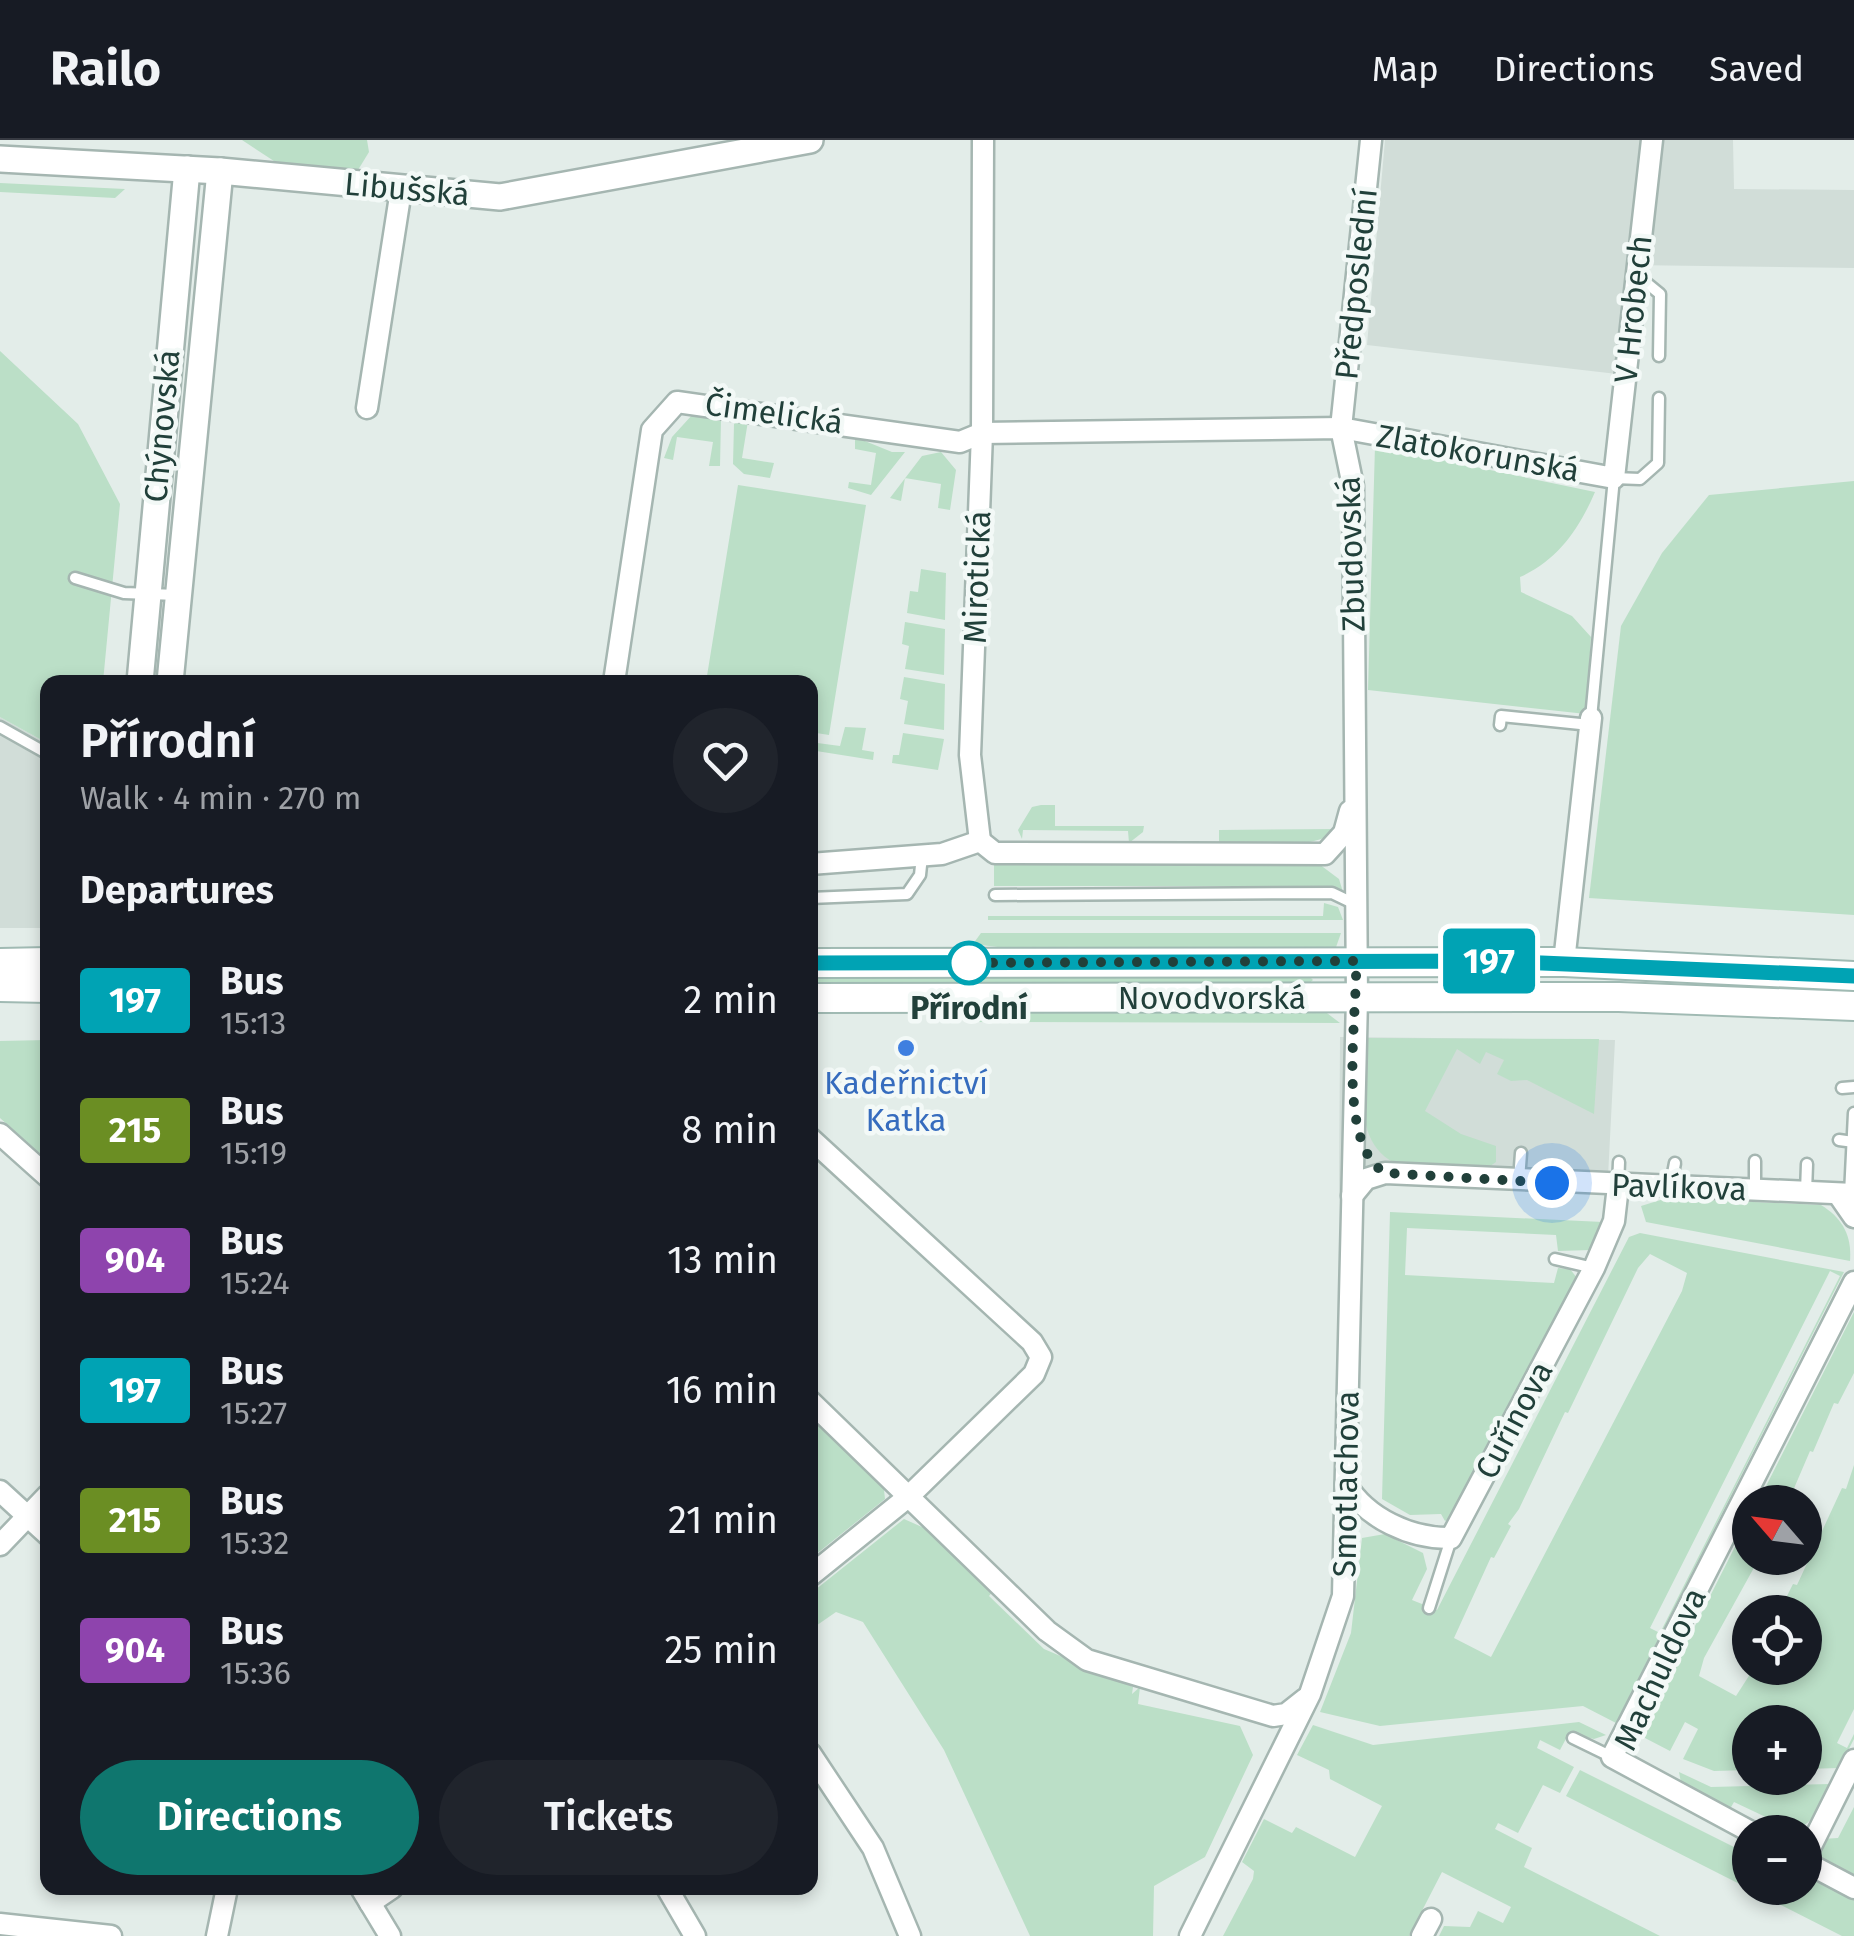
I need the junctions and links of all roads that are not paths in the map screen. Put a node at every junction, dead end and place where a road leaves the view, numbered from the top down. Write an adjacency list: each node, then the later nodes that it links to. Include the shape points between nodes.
1 (810, 140): 8 (street, Libušská, via 546,192 500,197)
2 (983, 140): 14 (street, Mirotická)
3 (1372, 140): 13 (street, Předposlední)
4 (1652, 140): 9 (street, V Hrobech)
5 (0, 158): 6 (street, Libušská)
6 (187, 169): 7 (street, Libušská); 17 (street, Chýnovská)
7 (220, 172): 8 (street, Libušská); 18 (street, Chýnovská)
8 (401, 190): 12 (street)
9 (1637, 275): 10 (lane, via 1660,294); 15 (street, V Hrobech)
10 (1660, 356)
11 (1659, 398): 15 (lane, via 1658,463 1640,479)
12 (367, 408)
13 (1341, 428): 14 (street, Zbudovská); 15 (street, Zlatokorunská); 26 (street, Zbudovská, via 1353,486)
14 (982, 434): 21 (street, Čimelická, via 960,442 677,402 652,430); 27 (street, Mirotická, via 970,755)
15 (1614, 478): 22 (lane)
16 (75, 578): 17 (lane, via 124,594)
17 (147, 593): 18 (lane); 19 (street, Chýnovská)
18 (178, 595): 20 (street, Chýnovská)
19 (141, 675)
20 (171, 675)
21 (615, 675)
22 (1591, 721): 23 (lane, via 1501,716); 35 (street)
23 (1500, 725)
24 (0, 727): 25 (lane)
25 (40, 750)
26 (1355, 800): 27 (street, Zbudovská, via 1344,833 1324,854 995,853); 32 (street, Zbudovská)
27 (980, 841): 28 (street)
28 (922, 856): 29 (street); 31 (lane, via 920,875 907,894)
29 (818, 863)
30 (995, 895): 32 (lane, via 1332,892)
31 (818, 898)
32 (1357, 905): 33 (street, Zbudovská)
33 (1356, 961): 35 (main road, Novodvorská); 37 (main road, Novodvorská); 42 (street, Zbudovská)
34 (40, 962): 36 (main road)
35 (1564, 962): 38 (main road, Novodvorská)
36 (0, 963)
37 (818, 963)
38 (1854, 976)
39 (0, 988): 40 (main road)
40 (40, 988)
41 (818, 998): 42 (main road, Novodvorská)
42 (1357, 998): 43 (main road, Novodvorská, via 1618,997); 45 (street, Smotlachova)
43 (1854, 1006)
44 (1854, 1113): 48 (lane)
45 (1354, 1126): 55 (street, via 1370,1164); 61 (street, Smotlachova)
46 (0, 1134): 54 (street)
47 (1839, 1140): 48 (lane)
48 (1853, 1142): 60 (lane)
49 (818, 1145): 69 (street, via 1032,1342 1040,1358 1034,1374)
50 (1522, 1153): 56 (lane)
51 (1755, 1161): 58 (lane)
52 (1619, 1162): 57 (lane)
53 (1806, 1164): 59 (lane)
54 (40, 1170)
55 (1385, 1173): 56 (street, Pavlíkova); 61 (street, via 1366,1179)
56 (1519, 1181): 57 (street, Pavlíkova)
57 (1618, 1186): 58 (street, Pavlíkova, via 1673,1174); 64 (street, Cuřínova, via 1614,1220)
58 (1755, 1189): 59 (street, Pavlíkova)
59 (1806, 1192): 60 (street, Pavlíkova)
60 (1848, 1194): 62 (street)
61 (1352, 1196): 67 (street, Smotlachova)
62 (1854, 1217)
63 (1555, 1259): 64 (lane)
64 (1594, 1268): 75 (street, Cuřínova)
65 (1854, 1282): 81 (street, Machuldova)
66 (818, 1409): 69 (street)
67 (1346, 1484): 72 (street); 74 (street, Smotlachova)
68 (0, 1491): 71 (street)
69 (908, 1497): 77 (street); 79 (street, via 1047,1631 1088,1660 1274,1716 1299,1707)
70 (40, 1504): 71 (street)
71 (28, 1517): 73 (street); 76 (street)
72 (1381, 1518): 74 (street); 75 (street)
73 (40, 1528)
74 (1345, 1531): 79 (street, Smotlachova, via 1343,1596)
75 (1451, 1538): 78 (lane)
76 (0, 1545)
77 (818, 1570)
78 (1429, 1608)
79 (1310, 1694): 97 (street, Smotlachova)
80 (1572, 1738): 81 (lane)
81 (1612, 1757): 84 (street, Machuldova)
82 (1854, 1760): 85 (street)
83 (818, 1765): 96 (street, via 873,1848)
84 (1732, 1822)
85 (1822, 1825)
86 (1822, 1870): 87 (street)
87 (1854, 1888)
88 (226, 1895): 93 (street)
89 (366, 1895): 94 (street)
90 (672, 1895): 95 (street)
91 (0, 1924): 92 (street)
92 (111, 1936)
93 (217, 1936)
94 (390, 1936)
95 (695, 1936)
96 (910, 1936)
97 (1190, 1936)

